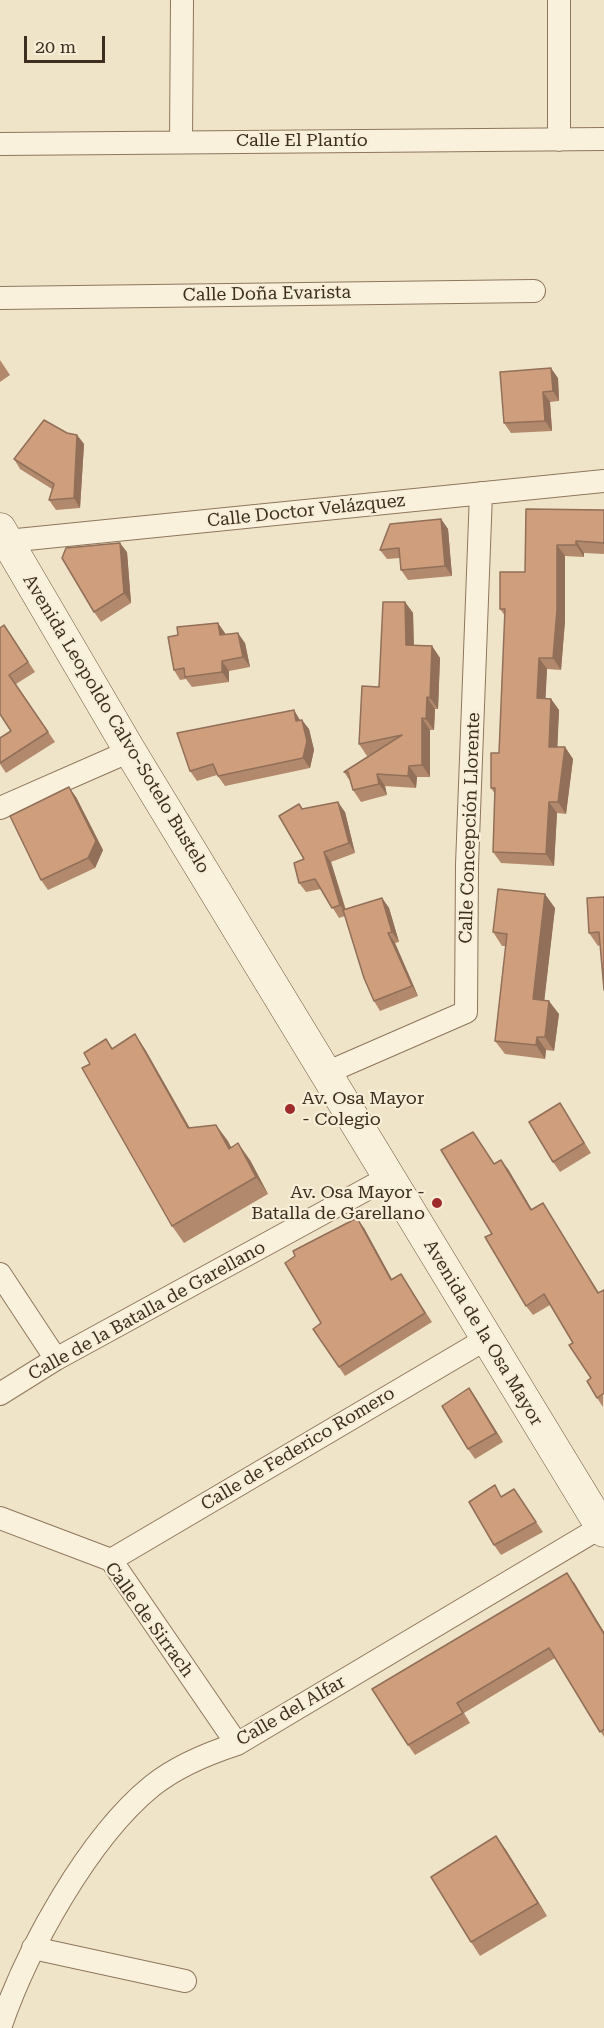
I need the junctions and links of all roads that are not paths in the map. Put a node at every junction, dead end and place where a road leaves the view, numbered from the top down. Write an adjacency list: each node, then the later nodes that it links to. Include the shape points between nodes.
1 (182, 0): 5 (street)
2 (559, 0): 4 (street)
3 (604, 139): 4 (street, Calle El Plantío)
4 (559, 140): 5 (street, Calle El Plantío)
5 (181, 141): 6 (street, Calle El Plantío)
6 (0, 144)
7 (534, 291): 8 (street, Calle Doña Evarista)
8 (0, 298)
9 (604, 481): 10 (street, Calle Doctor Velázquez)
10 (481, 493): 11 (street, Calle Doctor Velázquez); 15 (street, Calle Concepción Llorente, via 467,865 466,1012)
11 (4, 535): 12 (main road, Avenida Leopoldo Calvo-Sotelo Bustelo)
12 (130, 751): 13 (street); 14 (main road, Avenida Leopoldo Calvo-Sotelo Bustelo)
13 (0, 808)
14 (233, 918): 15 (main road, Avenida de la Osa Mayor)
15 (326, 1073): 16 (main road, Avenida de la Osa Mayor)
16 (389, 1177): 18 (main road, Avenida de la Osa Mayor); 19 (street, Calle de la Batalla de Garellano)
17 (0, 1274): 19 (street)
18 (486, 1339): 22 (main road, Avenida de la Osa Mayor); 23 (street, Calle de Federico Romero)
19 (56, 1359): 20 (street, Calle de la Batalla de Garellano)
20 (0, 1394)
21 (0, 1518): 23 (street, Calle de Sirrach)
22 (603, 1529): 24 (street, Calle del Alfar)
23 (111, 1560): 24 (street, Calle de Sirrach)
24 (237, 1744): 25 (street, Calle del Alfar, via 200,1756 152,1786 112,1827)
25 (33, 1948): 26 (street); 27 (street, Calle del Alfar)
26 (185, 1981)
27 (0, 2028)

